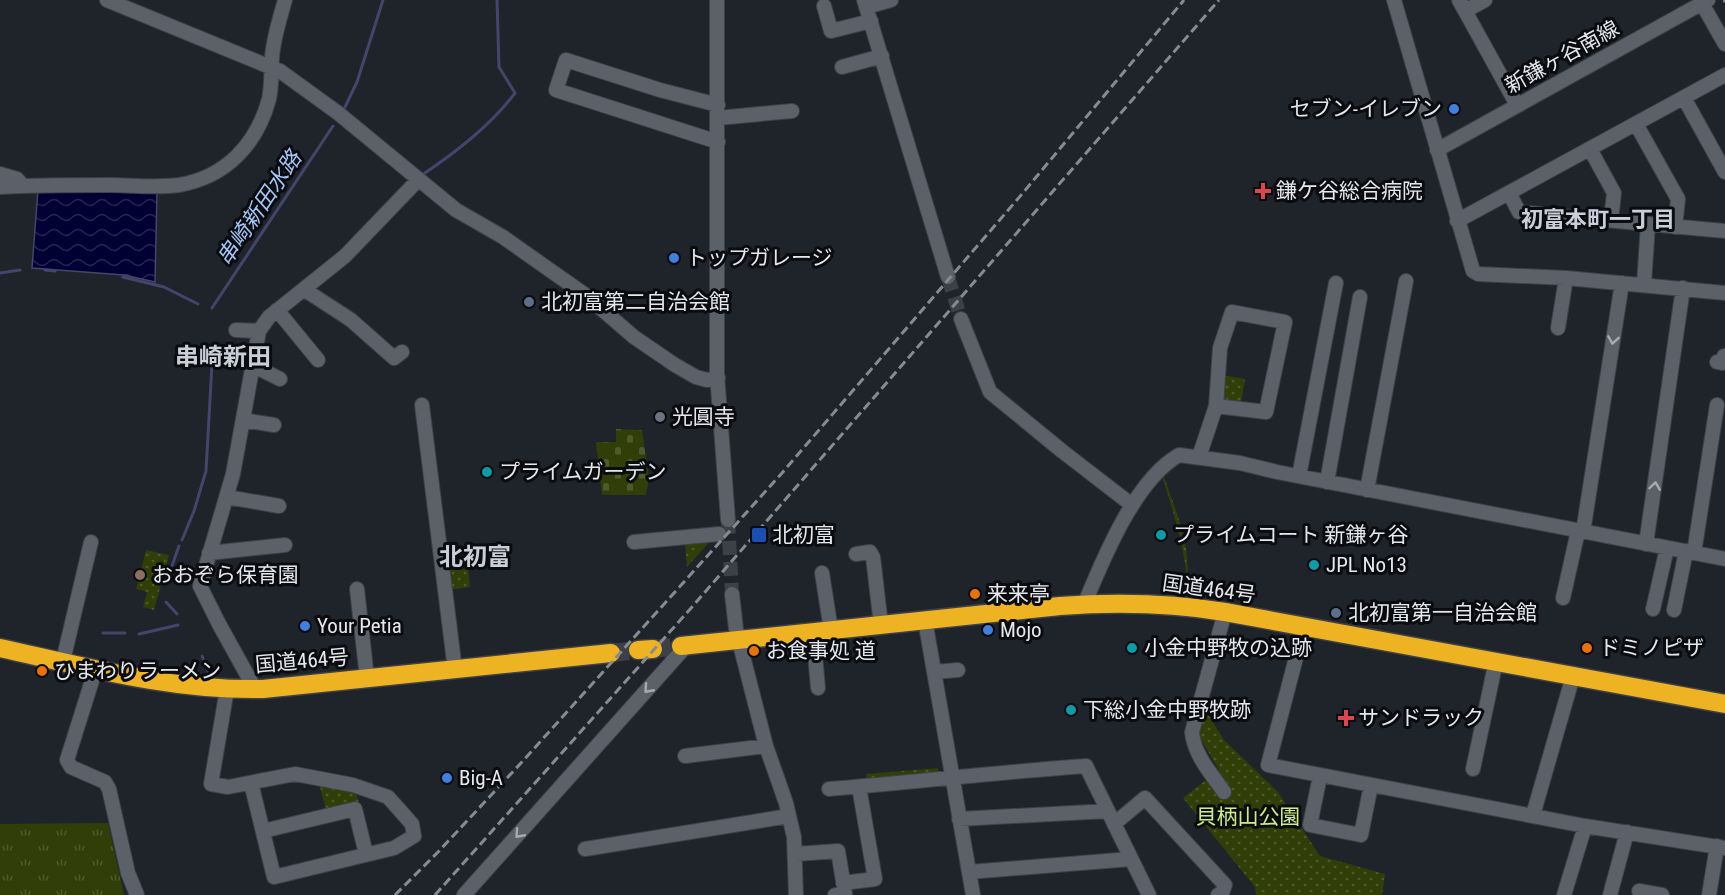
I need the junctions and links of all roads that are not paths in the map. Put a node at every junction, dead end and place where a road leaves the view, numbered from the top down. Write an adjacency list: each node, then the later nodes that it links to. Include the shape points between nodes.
1 (107, 0): 14 (street)
2 (285, 0): 14 (street)
3 (717, 0): 19 (street)
4 (891, 0): 8 (street)
5 (1394, 0): 24 (street)
6 (1485, 0): 10 (street)
7 (1703, 1): 12 (street); 18 (street, 新鎌ヶ谷南線)
8 (865, 3): 11 (street)
9 (824, 6): 11 (street, via 831,31)
10 (1462, 6): 18 (street)
11 (871, 21): 13 (street)
12 (1725, 44)
13 (882, 56): 15 (street); 36 (street)
14 (272, 67): 27 (street, via 315,95); 28 (street, via 269,100 247,147 236,159 206,177 176,185)
15 (842, 67)
16 (1725, 75): 17 (street)
17 (1684, 98): 21 (street); 25 (street)
18 (1517, 105): 24 (street, 新鎌ヶ谷南線)
19 (718, 111): 20 (street); 22 (street); 22 (street, via 566,60 556,90)
20 (792, 111)
21 (1636, 124): 23 (street); 34 (street, via 1678,199)
22 (718, 142): 54 (street)
23 (1590, 149): 30 (street); 31 (street, via 1614,193)
24 (1437, 150): 32 (street)
25 (1725, 172)
26 (0, 174): 28 (street, via 17,179)
27 (418, 180): 43 (street, via 345,256); 54 (street, via 456,210 503,237 584,294 634,337 675,365 696,377)
28 (23, 186): 29 (street)
29 (0, 187)
30 (1509, 193): 31 (street, via 1519,212); 32 (street)
31 (1611, 220): 33 (street)
32 (1457, 221): 37 (street, via 1470,265 1478,274)
33 (1648, 224): 34 (street); 41 (street)
34 (1675, 227): 35 (street)
35 (1725, 231)
36 (948, 277)
37 (1566, 278): 40 (street); 48 (street)
38 (1406, 281): 64 (street)
39 (1336, 283): 62 (street)
40 (1622, 283): 41 (street); 69 (street, one-way to 69)
41 (1644, 284): 42 (street)
42 (1683, 288): 44 (street); 73 (street, one-way to 42)
43 (305, 290): 46 (street); 51 (street, via 351,320 394,358)
44 (1725, 293)
45 (1360, 297): 63 (street)
46 (277, 310): 50 (street); 52 (street)
47 (961, 319): 66 (street, via 990,392)
48 (1558, 328)
49 (236, 330): 50 (street)
50 (260, 331): 53 (street)
51 (402, 352)
52 (318, 360)
53 (252, 365): 55 (street); 59 (street)
54 (718, 378): 68 (street)
55 (280, 379)
56 (422, 405): 99 (street)
57 (1717, 405): 76 (street)
58 (1216, 406): 58 (street, via 1220,348 1232,312 1285,322 1266,412); 61 (street)
59 (243, 420): 60 (street); 65 (street)
60 (274, 425)
61 (1199, 457): 62 (street); 66 (street, via 1179,455 1172,459)
62 (1299, 476): 63 (street)
63 (1327, 482): 64 (street)
64 (1367, 490): 69 (street)
65 (227, 497): 67 (street); 77 (street)
66 (1132, 505): 84 (street)
67 (279, 506)
68 (728, 520)
69 (1580, 532): 73 (street); 83 (street)
70 (719, 534): 72 (street)
71 (91, 542): 96 (street)
72 (634, 542)
73 (1647, 544): 75 (street)
74 (285, 545): 77 (street)
75 (1667, 548): 76 (street); 85 (street)
76 (1690, 552): 79 (street); 86 (street)
77 (209, 553): 106 (street, via 200,586)
78 (856, 554): 89 (street, via 870,552 873,557)
79 (1725, 559)
80 (822, 573): 91 (street)
81 (357, 589): 103 (street)
82 (732, 594): 92 (street)
83 (1563, 598)
84 (1083, 604): 87 (highway, 国道464号, via 1152,604); 88 (highway, 国道464号)
85 (1653, 609)
86 (1674, 610)
87 (1225, 612): 90 (highway, 国道464号); 117 (street, via 1192,732 1199,755)
88 (926, 620): 89 (highway, 国道464号); 101 (street)
89 (881, 625): 91 (highway, 国道464号)
90 (1304, 627): 97 (highway, 国道464号); 111 (street, via 1268,765)
91 (822, 631): 92 (highway, 国道464号); 104 (street)
92 (739, 639): 93 (highway, 国道464号); 108 (street)
93 (684, 645): 135 (street, one-way to 135)
94 (0, 648): 96 (highway, 国道464号)
95 (611, 653): 99 (highway, 国道464号)
96 (63, 661): 98 (highway, 国道464号)
97 (1496, 662): 102 (highway, 国道464号); 110 (street)
98 (96, 668): 105 (highway, 国道464号, via 191,687); 134 (street, via 67,760 71,767 105,783 109,789 128,873)
99 (455, 670): 103 (highway, 国道464号)
100 (958, 670): 101 (street)
101 (934, 672): 112 (street)
102 (1573, 676): 107 (highway, 国道464号); 119 (street)
103 (367, 678): 106 (highway, 国道464号)
104 (818, 688)
105 (227, 689): 106 (highway, 国道464号); 113 (street, via 211,784 228,787)
106 (255, 689)
107 (1725, 704)
108 (766, 746): 109 (street); 120 (street)
109 (685, 756)
110 (1473, 769)
111 (1320, 776): 114 (street); 114 (street, via 1310,825 1360,835)
112 (951, 778): 115 (street); 118 (street, via 1086,766); 121 (street)
113 (251, 783): 124 (street); 128 (street, via 295,774 353,785 388,797 412,824 414,836 393,849)
114 (1371, 785): 119 (street)
115 (859, 787): 116 (street); 132 (street, via 875,879)
116 (829, 789)
117 (1224, 792)
118 (1108, 811): 121 (street); 122 (street)
119 (1533, 815): 123 (street)
120 (789, 816): 127 (street); 129 (street)
121 (959, 819): 131 (street)
122 (1114, 824): 130 (street); 140 (street, via 1144,798 1225,885)
123 (1585, 826): 125 (street); 141 (street)
124 (262, 831): 128 (street, via 274,877); 128 (street, via 355,808)
125 (1628, 832): 126 (street); 142 (street)
126 (1721, 847): 144 (street)
127 (585, 849)
128 (366, 854)
129 (796, 854): 132 (street, via 838,851); 136 (street)
130 (1131, 859): 131 (street); 139 (street)
131 (969, 872): 138 (street)
132 (843, 883): 137 (street, via 845,893)
133 (1639, 891): 143 (street)
134 (137, 895)
135 (464, 895)
136 (796, 895)
137 (835, 895)
138 (973, 895)
139 (1149, 895)
140 (1218, 895)
141 (1564, 895)
142 (1610, 895)
143 (1662, 895)
144 (1709, 895)

